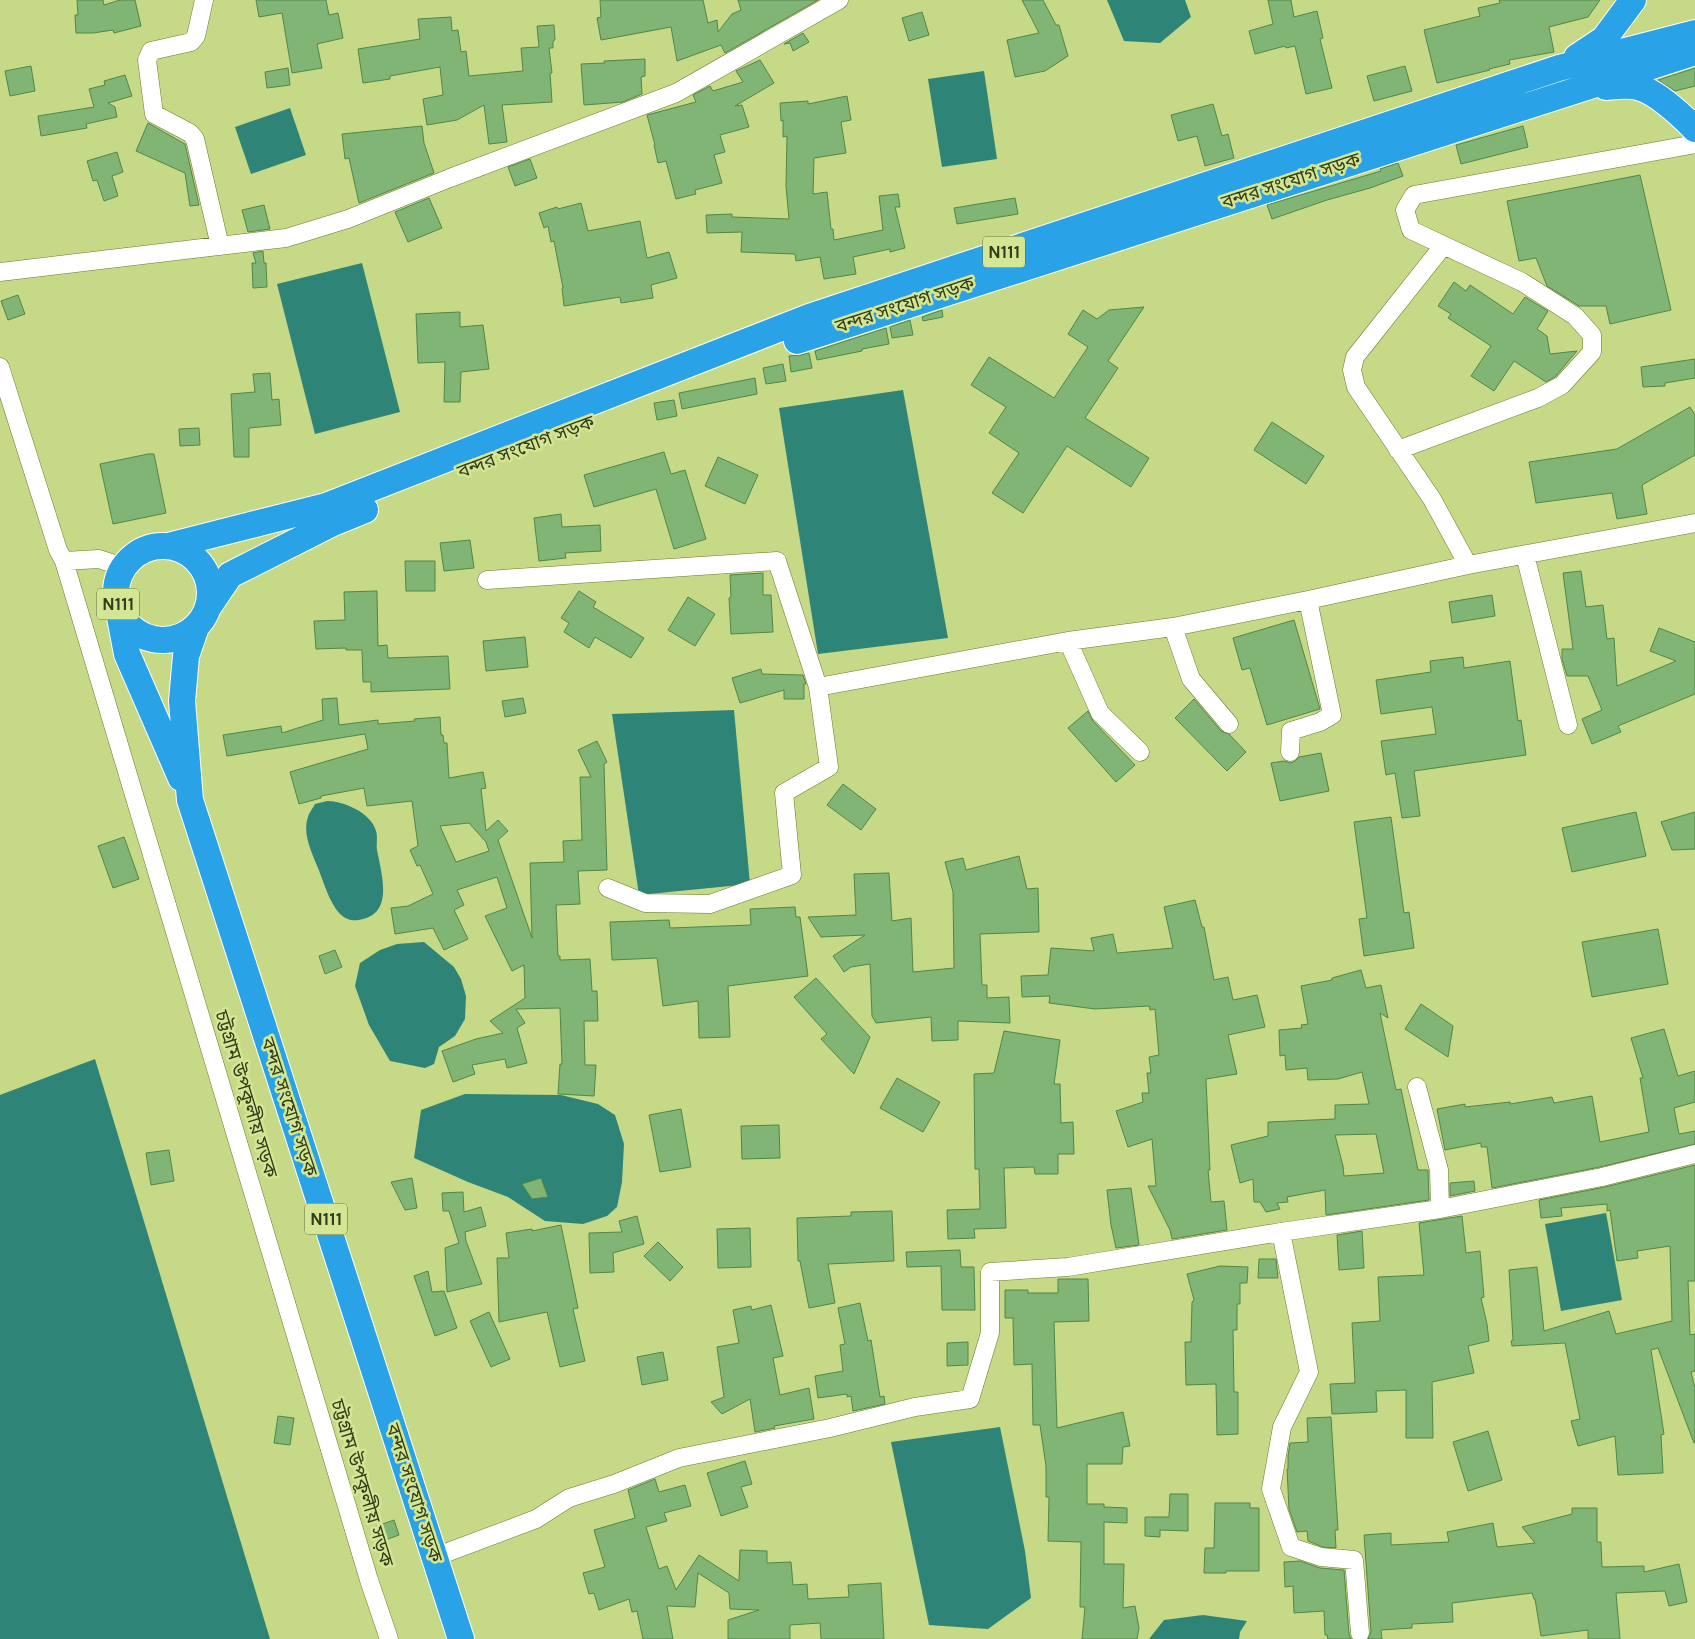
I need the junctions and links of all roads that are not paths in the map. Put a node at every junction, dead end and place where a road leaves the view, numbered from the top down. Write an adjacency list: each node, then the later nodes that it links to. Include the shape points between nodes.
1 (204, 0): 10 (street, via 196,36 191,42 151,51 147,60 154,114 190,132 196,139)
2 (839, 0): 10 (street, via 676,93 348,219 286,238)
3 (1634, 0): 6 (highway, via 1604,39)
4 (1695, 33): 6 (highway, বন্দর সংযোগ সড়ক / N111)
5 (1695, 52): 7 (highway, বন্দর সংযোগ সড়ক / N111)
6 (1559, 68): 16 (highway, বন্দর সংযোগ সড়ক / N111, via 809,317 326,506)
7 (1569, 92): 8 (highway, via 1623,85 1642,88 1675,110); 24 (highway, বন্দর সংযোগ সড়ক / N111, via 816,334 333,523 230,575)
8 (1695, 130)
9 (1695, 144): 11 (street, via 1414,195 1405,210 1411,230)
10 (220, 246): 12 (street)
11 (1443, 246): 14 (street, via 1355,358 1352,370 1356,386); 14 (street, via 1522,282 1575,316 1592,335 1592,352 1562,385 1538,398)
12 (0, 272)
13 (0, 367): 18 (street, চট্টগ্রাম উপকূলীয় সড়ক)
14 (1398, 450): 19 (street, via 1432,499)
15 (1695, 523): 17 (street)
16 (168, 546): 20 (highway, N111, via 142,550); 24 (highway, via 194,557 209,581 210,596)
17 (1525, 555): 19 (street); 29 (street)
18 (64, 562): 20 (street, via 99,559); 40 (street, চট্টগ্রাম উপকূলীয় সড়ক)
19 (1468, 565): 23 (street)
20 (123, 567): 22 (highway, N111, via 118,578)
21 (487, 580): 27 (street, via 777,561)
22 (116, 600): 24 (highway, N111, via 130,626 141,635 155,639 184,635); 32 (highway, N111, via 127,654)
23 (1308, 600): 25 (street); 31 (street, via 1332,715 1291,731)
24 (201, 618): 32 (highway, বন্দর সংযোগ সড়ক, via 186,656 182,701)
25 (1173, 627): 26 (street); 28 (street, via 1191,680)
26 (1068, 641): 27 (street); 30 (street, via 1100,713)
27 (818, 687): 33 (street, via 829,767 784,793 792,875 710,904 645,903)
28 (1229, 724)
29 (1568, 725)
30 (1140, 752)
31 (1290, 752)
32 (190, 800): 38 (highway, বন্দর সংযোগ সড়ক / N111)
33 (608, 888)
34 (1417, 1087): 36 (street, via 1439,1170)
35 (1695, 1154): 36 (street, via 1602,1177)
36 (1440, 1209): 37 (street)
37 (1281, 1232): 38 (street, via 1068,1267 990,1272 990,1333 970,1399 915,1407 830,1428 679,1458 569,1498 536,1519); 39 (street, via 1309,1372 1282,1427 1271,1489 1291,1547 1321,1557 1354,1560)
38 (435, 1557): 41 (highway, বন্দর সংযোগ সড়ক / N111)
39 (1360, 1633)
40 (389, 1639)
41 (461, 1639)

